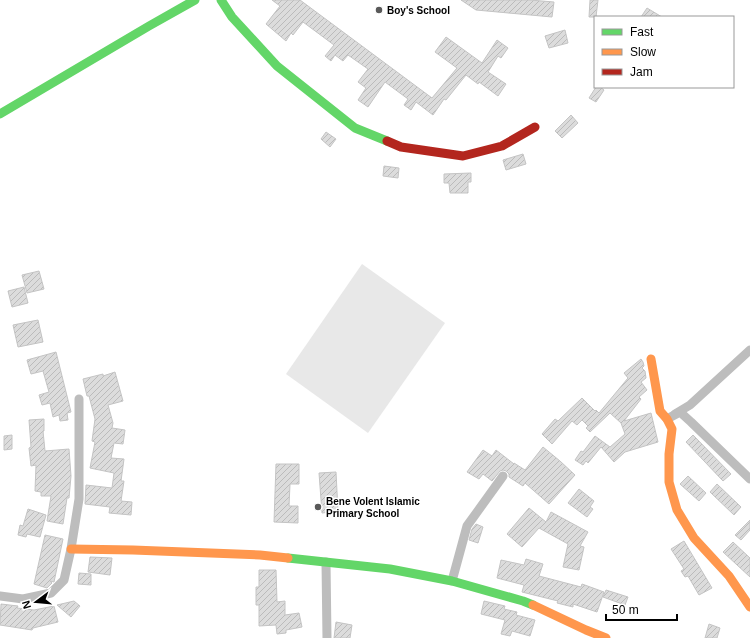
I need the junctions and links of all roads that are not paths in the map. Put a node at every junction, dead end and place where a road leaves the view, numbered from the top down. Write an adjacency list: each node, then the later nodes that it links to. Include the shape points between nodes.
1 (195, 0): 3 (street)
2 (221, 0): 4 (street, via 232,17 277,66 355,128 400,147 463,156 502,146)
3 (0, 114)
4 (535, 127)
5 (750, 350): 8 (street, via 690,405)
6 (651, 359): 8 (street, via 660,411)
7 (79, 399): 11 (street, via 79,498)
8 (667, 419): 10 (street, via 680,412); 15 (street, via 672,429 669,482 677,510 694,538 729,576)
9 (503, 476): 13 (street, via 467,526)
10 (750, 479)
11 (71, 549): 12 (street, via 260,555); 14 (street, via 64,580 51,593 23,599)
12 (326, 562): 13 (street, via 390,569); 16 (street)
13 (452, 581): 17 (street, via 523,600)
14 (0, 596)
15 (750, 607)
16 (327, 638)
17 (606, 638)

